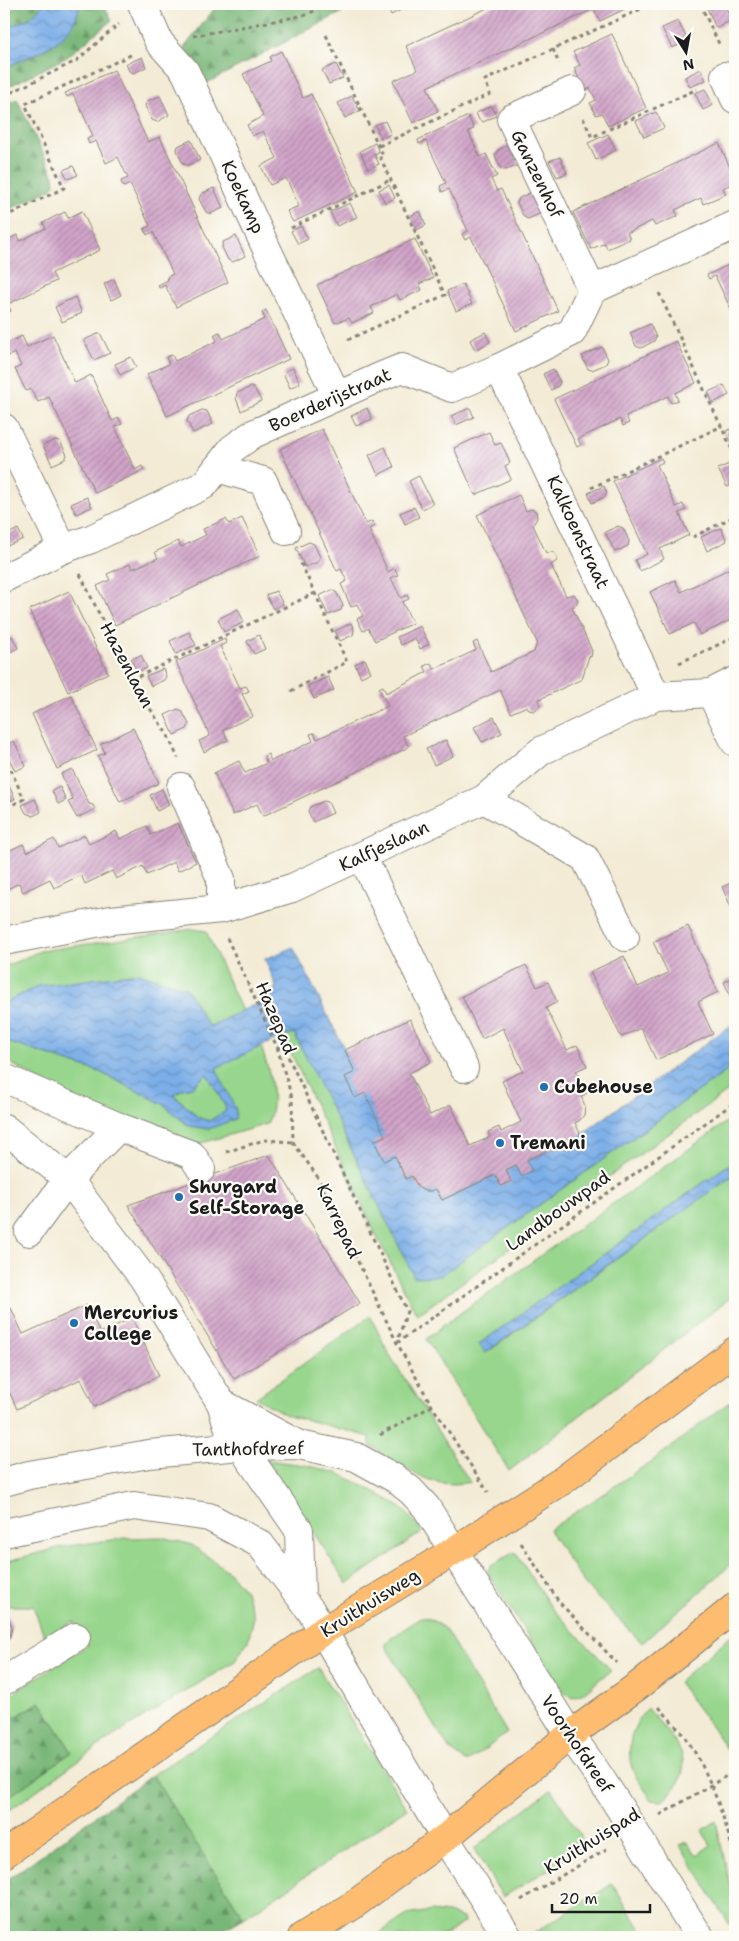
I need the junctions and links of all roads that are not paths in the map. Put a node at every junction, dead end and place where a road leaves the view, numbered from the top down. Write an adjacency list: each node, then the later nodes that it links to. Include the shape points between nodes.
1 (142, 4): 6 (street, Koekamp, via 160,42 185,71)
2 (572, 91): 4 (street, Ganzenhof, via 511,119)
3 (735, 226): 4 (street)
4 (592, 290): 5 (street, Boerderijstraat, via 572,332)
5 (500, 368): 6 (street, Boerderijstraat, via 452,388 402,368); 13 (street, Kalkoenstraat)
6 (338, 396): 8 (street, Boerderijstraat, via 253,434 232,449)
7 (4, 428): 10 (street)
8 (217, 468): 9 (street, via 263,481); 10 (street, Boerderijstraat, via 204,485 91,540)
9 (286, 531)
10 (63, 549): 11 (street, Boerderijstraat)
11 (4, 578)
12 (735, 681): 14 (street, Kalfjeslaan)
13 (651, 687): 14 (street, Kalfjeslaan); 17 (street, Kalfjeslaan, via 541,751)
14 (711, 693): 15 (street)
15 (735, 742)
16 (181, 787): 19 (street, via 221,879)
17 (484, 799): 18 (street, Kalfjeslaan); 20 (street, via 585,858)
18 (362, 856): 19 (street, Kalfjeslaan, via 292,888); 22 (street)
19 (221, 909): 21 (street, Kalfjeslaan, via 111,920)
20 (624, 937)
21 (4, 941)
22 (464, 1068)
23 (4, 1078): 24 (street)
24 (119, 1127): 26 (street); 27 (street)
25 (4, 1128): 27 (street)
26 (197, 1162)
27 (68, 1179): 28 (street); 30 (street, via 144,1279)
28 (29, 1232)
29 (735, 1351): 35 (main road, Kruithuisweg, via 562,1481)
30 (221, 1403): 31 (street); 32 (street, via 229,1429)
31 (299, 1445): 32 (street, Tanthofdreef); 35 (street, Tanthofdreef, via 356,1457 396,1479 426,1507)
32 (241, 1446): 33 (street, Tanthofdreef, via 148,1454); 36 (street, via 299,1530)
33 (4, 1482)
34 (4, 1533): 36 (street, via 134,1506 209,1517 260,1544)
35 (452, 1552): 38 (main road, Kruithuisweg); 41 (street, Voorhofdreef)
36 (301, 1596): 38 (street)
37 (735, 1607): 41 (main road)
38 (324, 1631): 42 (street); 43 (main road, Kruithuisweg)
39 (76, 1637): 40 (street)
40 (4, 1681)
41 (570, 1735): 42 (main road); 46 (street, Voorhofdreef)
42 (445, 1838): 44 (street); 45 (main road, via 352,1906)
43 (4, 1854)
44 (501, 1927)
45 (302, 1937)
46 (700, 1937)

